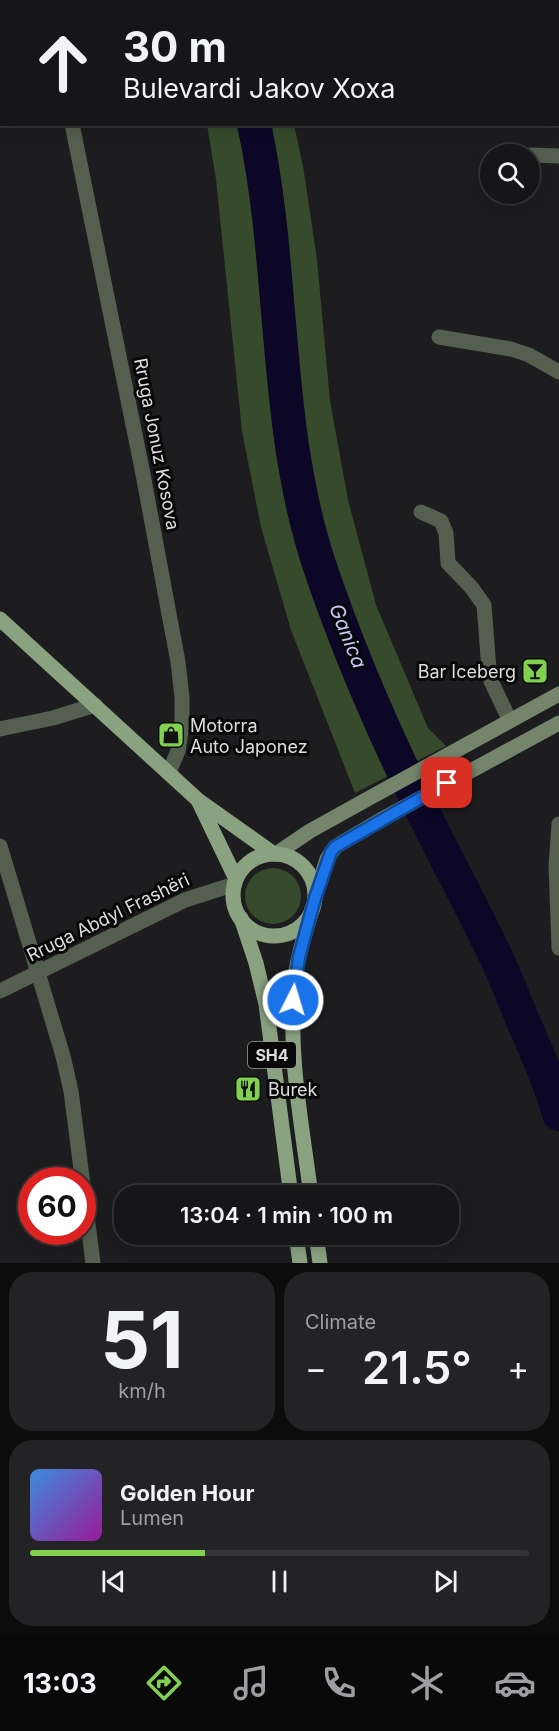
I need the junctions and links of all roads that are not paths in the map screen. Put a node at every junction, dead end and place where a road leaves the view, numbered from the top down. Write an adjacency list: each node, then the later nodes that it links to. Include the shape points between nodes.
1 (72, 126): 13 (street, Rruga Jonuz Kosova, via 177,662 183,725)
2 (540, 155): 3 (street)
3 (559, 156)
4 (439, 337): 5 (street, via 529,354)
5 (559, 372)
6 (421, 512): 10 (street, via 441,521 448,563 484,605 491,681)
7 (0, 619): 9 (main road, SH4)
8 (559, 694): 10 (main road)
9 (95, 705): 12 (street); 13 (main road, SH4)
10 (510, 721): 17 (main road)
11 (559, 723): 19 (main road, via 335,847)
12 (0, 729)
13 (169, 772): 14 (main road, SH4)
14 (198, 800): 17 (main road, SH4); 18 (main road, SH4)
15 (559, 824): 21 (street)
16 (0, 846): 22 (street)
17 (275, 854): 18 (main road, via 252,861); 19 (main road, SH4, via 295,860 306,870 313,883)
18 (236, 881): 20 (main road, SH4, via 233,898); 22 (street, Rruga Abdyl Frashëri, via 185,900)
19 (314, 903): 20 (main road, via 298,928 280,935 260,933); 25 (main road, SH4, via 299,957 292,1017)
20 (241, 918): 24 (main road, SH4, via 266,1004)
21 (559, 948)
22 (37, 972): 23 (street, Rruga Abdyl Frashëri); 28 (street, via 71,1091)
23 (0, 991)
24 (290, 1185)
25 (310, 1185)
26 (298, 1245): 29 (main road)
27 (318, 1245): 30 (main road)
28 (93, 1263)
29 (300, 1263)
30 (320, 1263)

